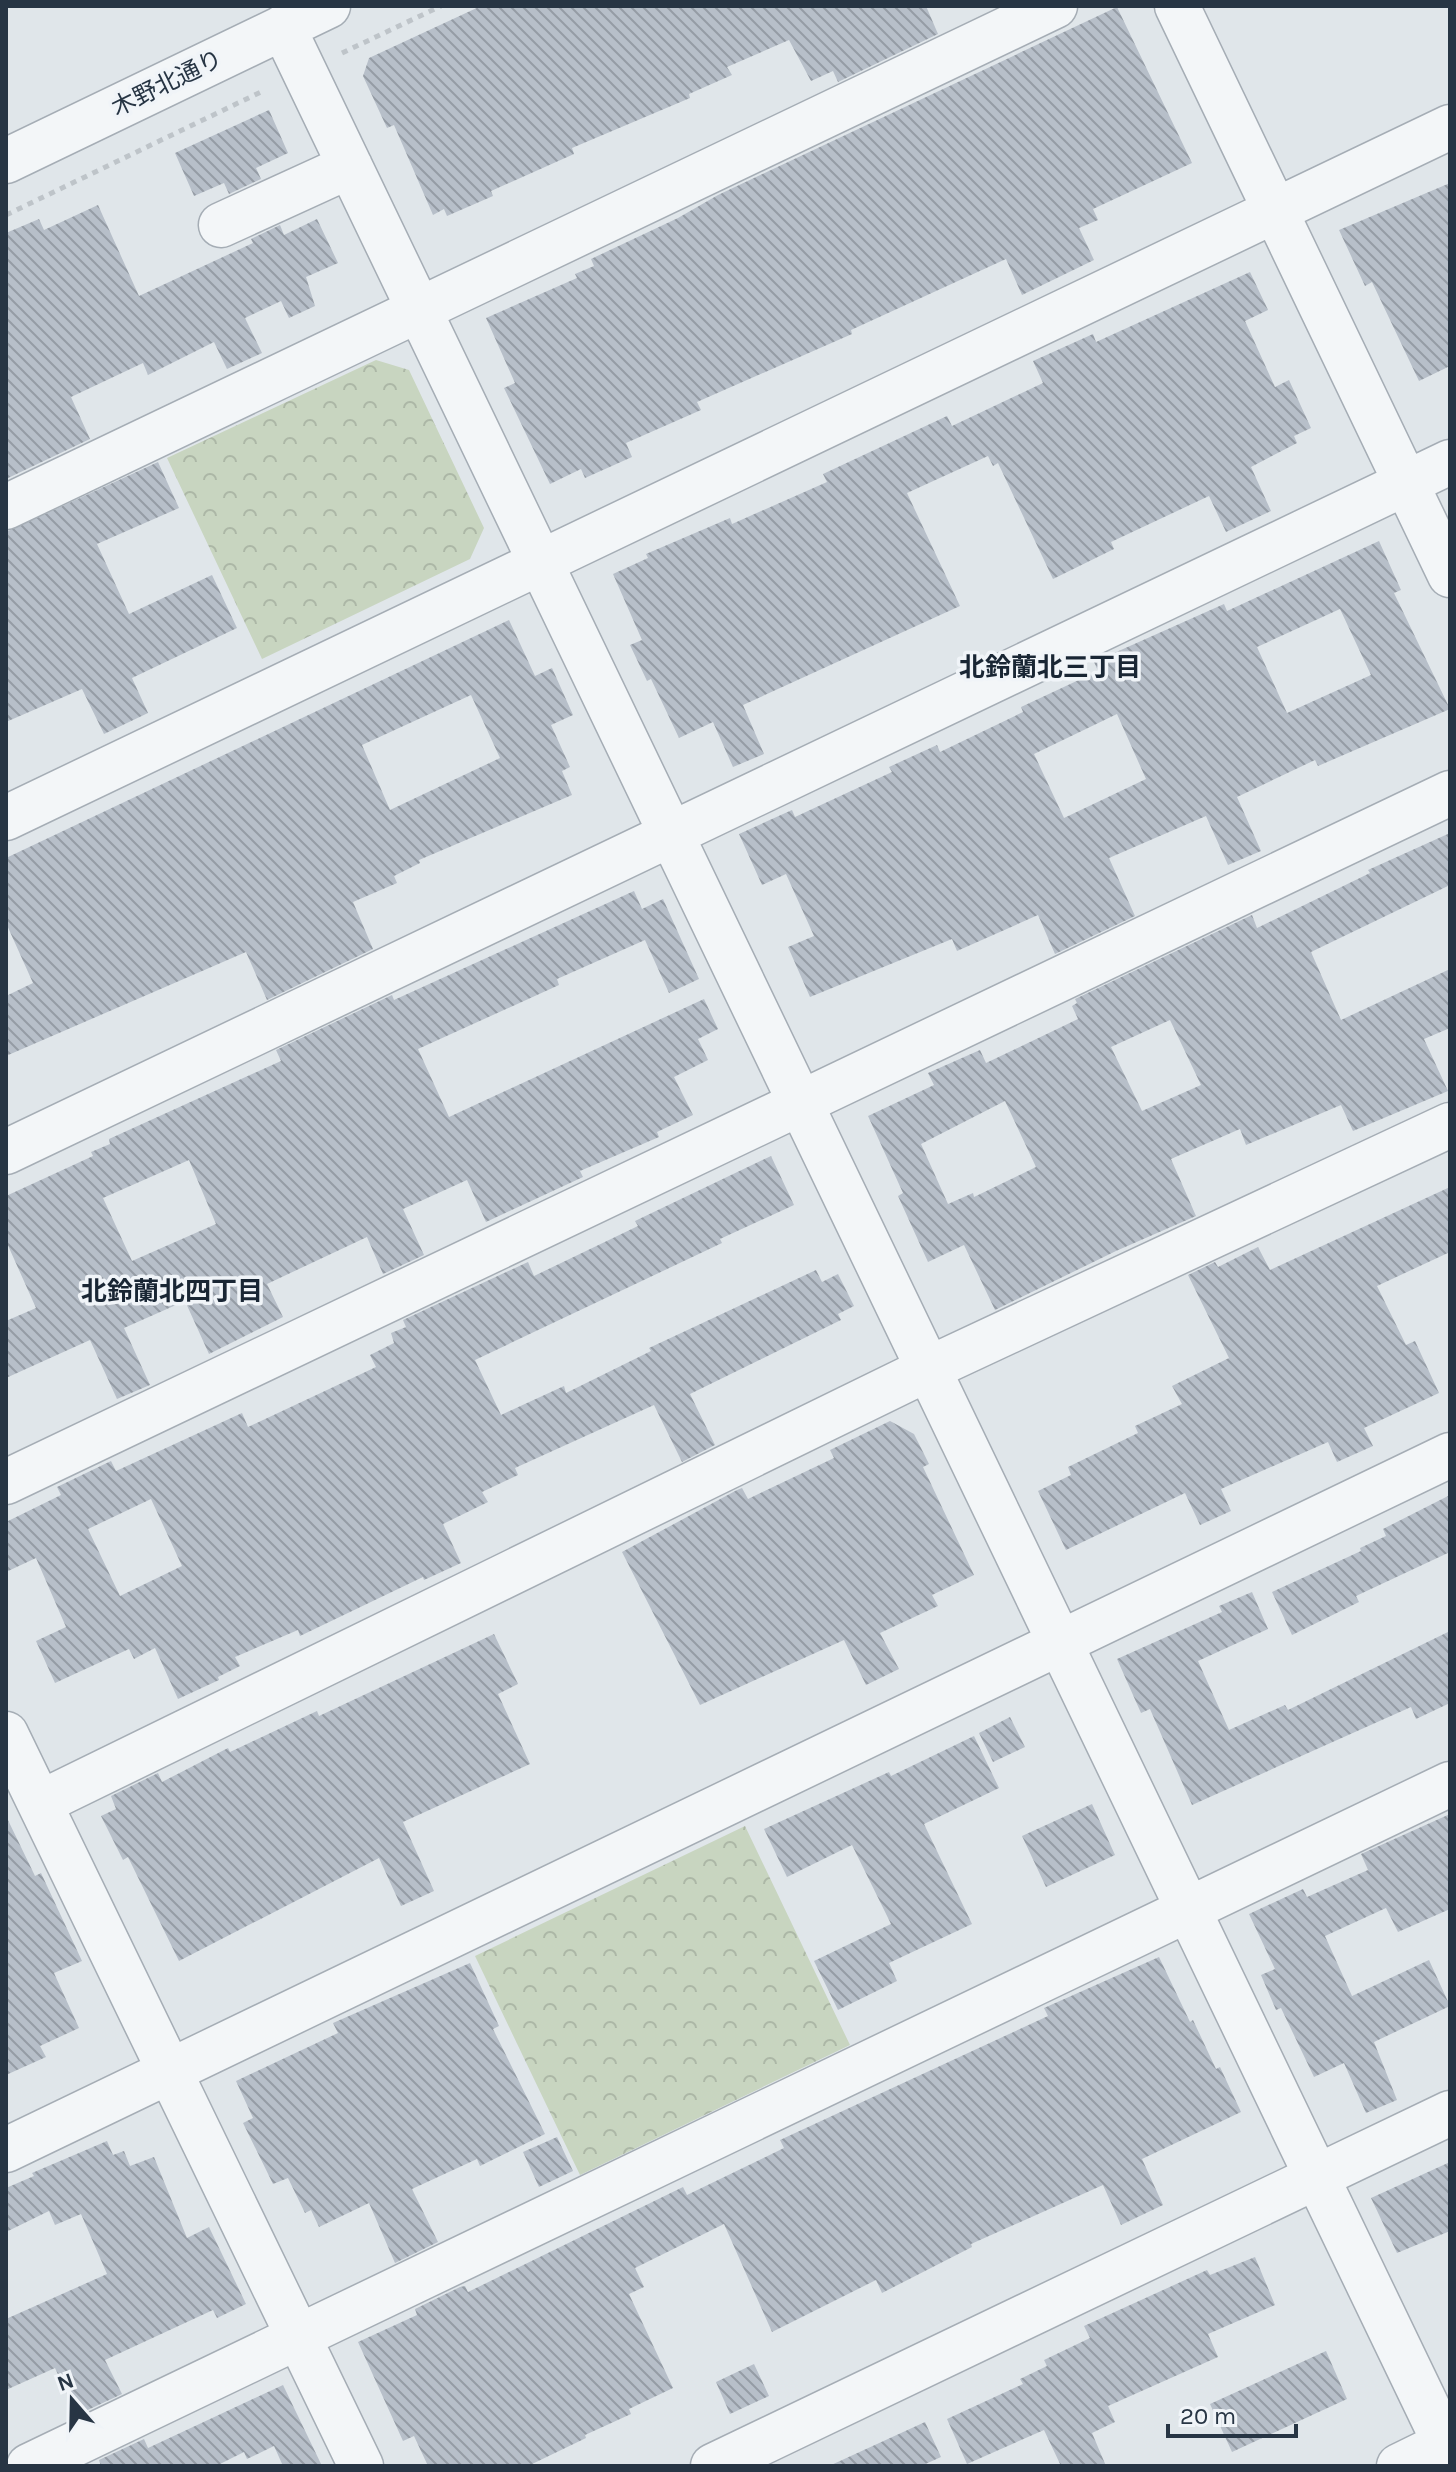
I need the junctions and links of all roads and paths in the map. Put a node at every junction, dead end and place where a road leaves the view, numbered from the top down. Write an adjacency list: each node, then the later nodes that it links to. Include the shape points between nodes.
1 (328, 6): 5 (street, 木野北通り)
2 (441, 6): 6 (path)
3 (1055, 6): 13 (street)
4 (1177, 6): 10 (street)
5 (283, 27): 6 (street); 8 (street, 木野北通り)
6 (304, 71): 9 (street); 11 (path)
7 (1450, 127): 10 (street)
8 (6, 161)
9 (350, 166): 12 (street); 13 (street)
10 (1275, 211): 15 (street); 17 (street)
11 (6, 215)
12 (221, 225)
13 (419, 310): 16 (street); 17 (street)
14 (1450, 462): 15 (street)
15 (1406, 484): 18 (street); 21 (street)
16 (6, 507)
17 (540, 562): 20 (street); 21 (street)
18 (1450, 575)
19 (1450, 793): 22 (street)
20 (6, 818)
21 (671, 835): 22 (street); 24 (street)
22 (800, 1103): 25 (street); 27 (street)
23 (1450, 1125): 25 (street)
24 (6, 1152)
25 (928, 1369): 28 (street); 31 (street)
26 (1450, 1455): 28 (street)
27 (6, 1482)
28 (1060, 1643): 32 (street); 33 (street)
29 (6, 1734): 31 (street)
30 (1450, 1784): 32 (street)
31 (40, 1803): 33 (street)
32 (1188, 1910): 36 (street); 37 (street)
33 (169, 2071): 35 (street); 37 (street)
34 (1450, 2113): 36 (street)
35 (6, 2150)
36 (1317, 2177): 38 (street); 41 (street)
37 (298, 2337): 39 (street); 40 (street)
38 (1448, 2446): 42 (street)
39 (29, 2466)
40 (361, 2466)
41 (713, 2466)
42 (1399, 2466)

